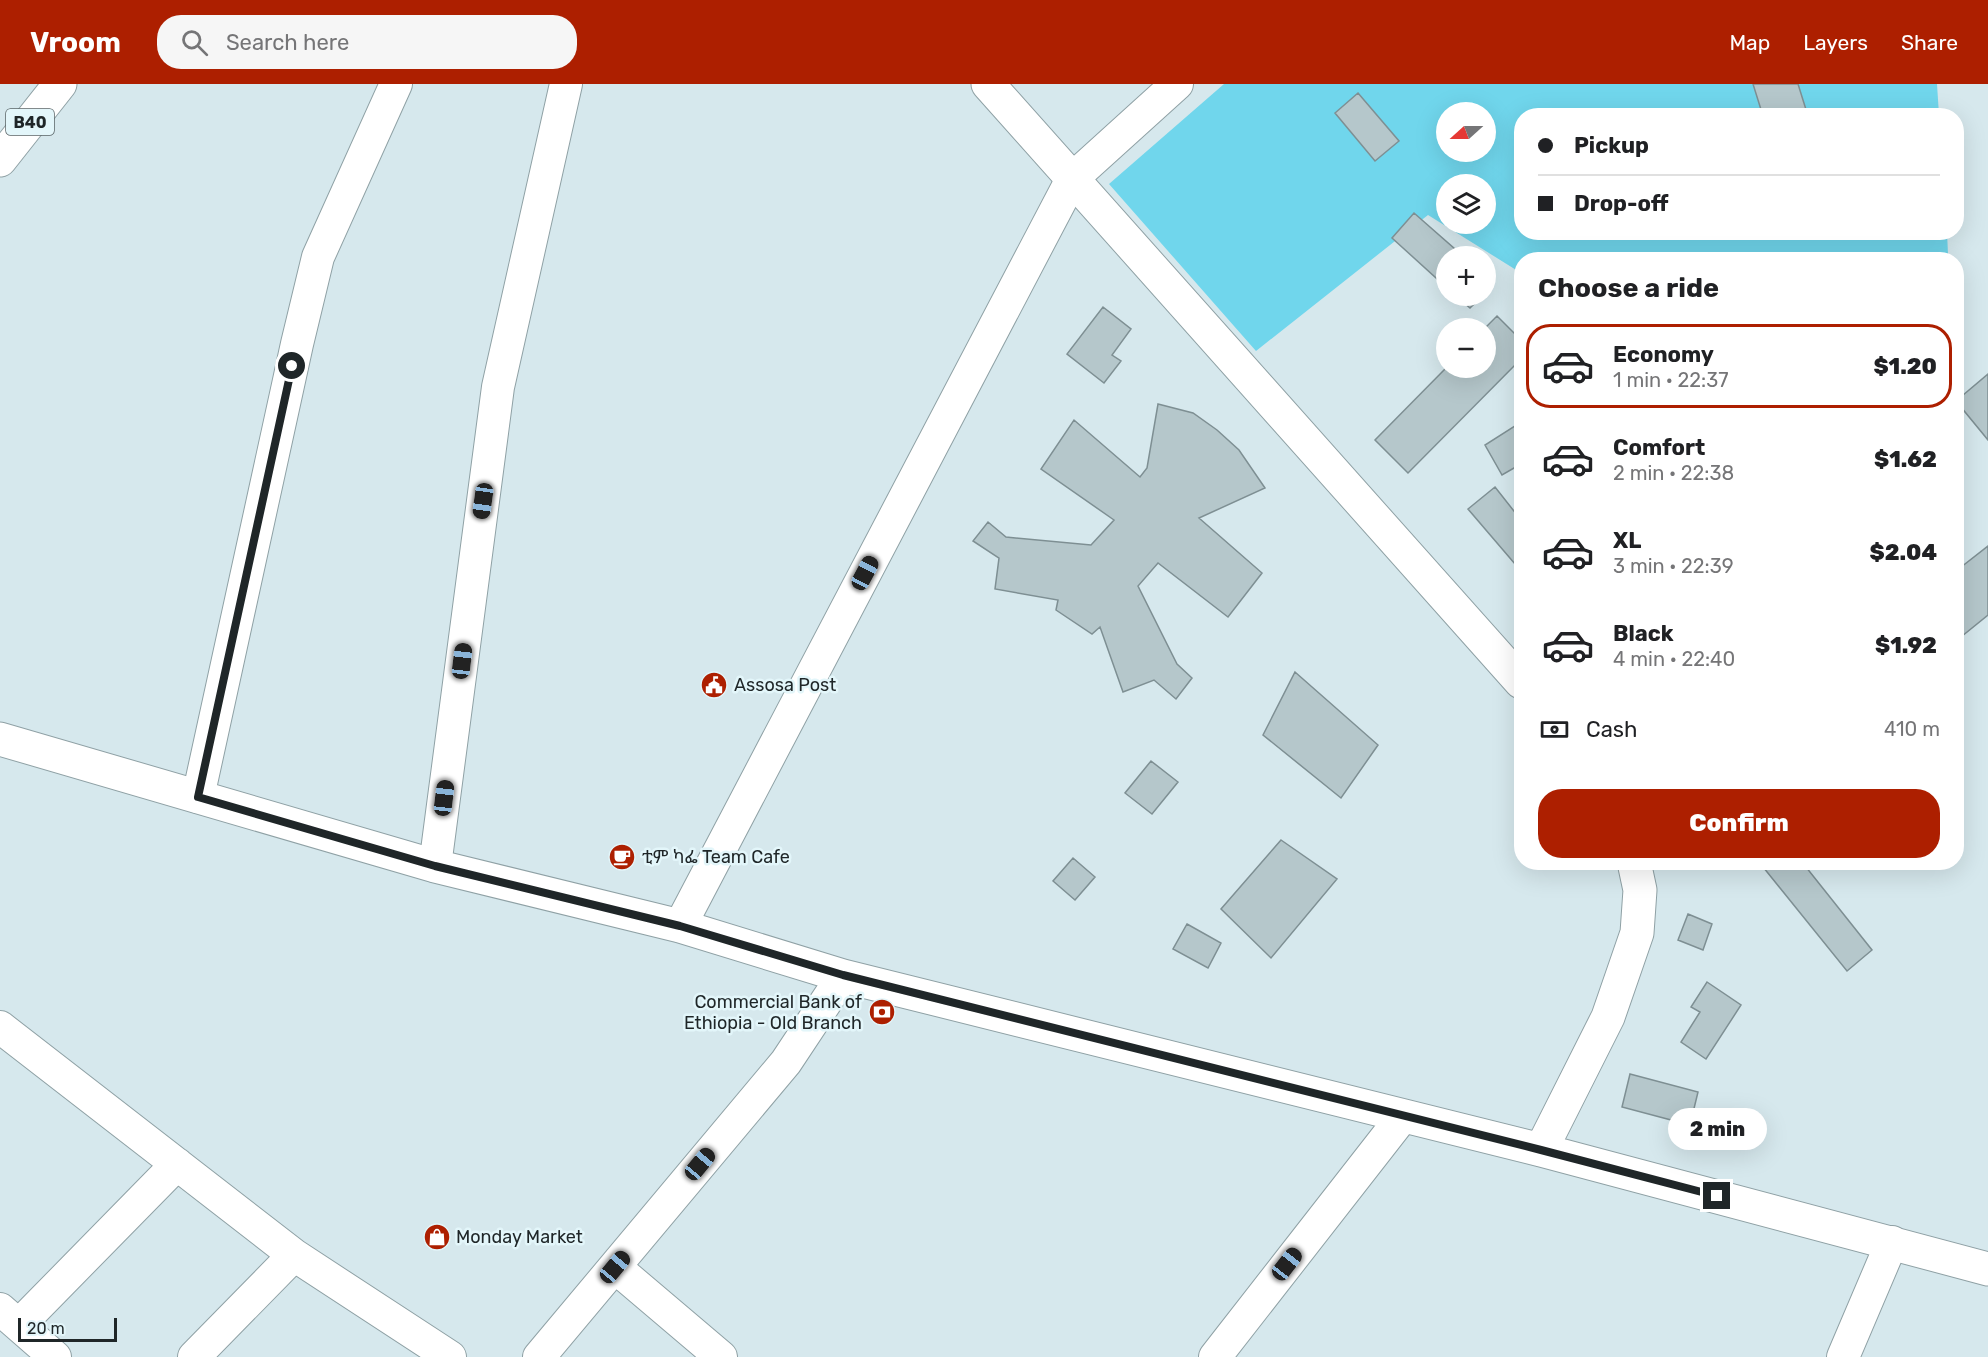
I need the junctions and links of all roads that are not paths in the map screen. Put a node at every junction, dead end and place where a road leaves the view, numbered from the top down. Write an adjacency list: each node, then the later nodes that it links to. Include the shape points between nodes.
1 (60, 84): 6 (main road, B40)
2 (396, 84): 10 (street, via 318,257)
3 (566, 84): 11 (street, via 498,387)
4 (988, 84): 7 (main road)
5 (1177, 84): 7 (street)
6 (0, 160)
7 (1072, 180): 8 (main road); 13 (street)
8 (1514, 674)
9 (0, 739): 10 (main road)
10 (198, 797): 11 (main road)
11 (435, 866): 13 (main road)
12 (1636, 870): 17 (main road, via 1640,890 1637,933 1608,1017)
13 (680, 926): 14 (main road)
14 (843, 975): 16 (main road); 21 (street, via 786,1062)
15 (0, 1028): 18 (street)
16 (1403, 1116): 17 (main road); 29 (street)
17 (1541, 1150): 19 (main road)
18 (177, 1164): 20 (street); 23 (street)
19 (1892, 1242): 22 (main road); 30 (street)
20 (294, 1255): 25 (street); 26 (street)
21 (615, 1267): 27 (street); 28 (street)
22 (1988, 1269)
23 (9, 1317): 24 (street)
24 (55, 1357)
25 (194, 1357)
26 (450, 1357)
27 (539, 1357)
28 (721, 1357)
29 (1215, 1357)
30 (1843, 1357)

